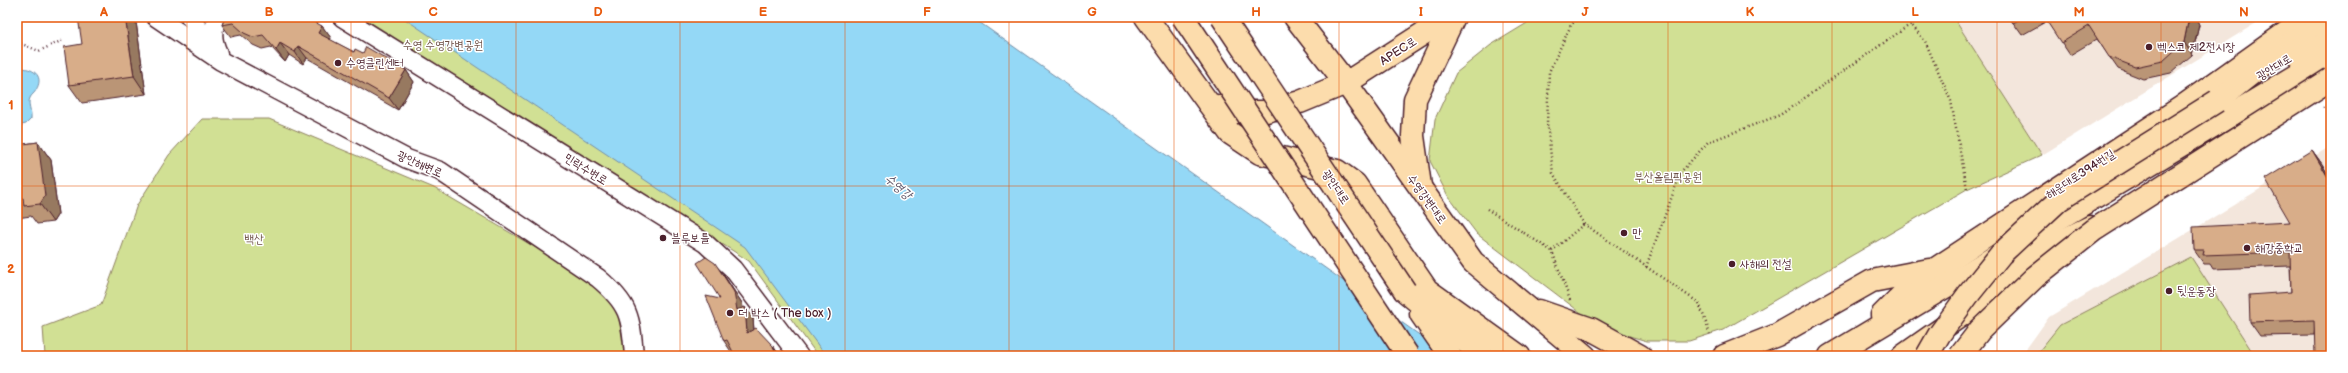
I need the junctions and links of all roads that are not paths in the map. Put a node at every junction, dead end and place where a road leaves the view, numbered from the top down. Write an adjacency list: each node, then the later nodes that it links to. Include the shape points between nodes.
1 (156, 17): 15 (street)
2 (190, 17): 15 (street, 광안해변로)
3 (218, 17): 15 (street, via 214,25 213,42)
4 (342, 17): 33 (street, 민락수변로, via 705,243 733,269)
5 (1146, 17): 21 (main road)
6 (1183, 17): 34 (main road, bridge)
7 (1222, 17): 28 (main road, 광안대로, bridge)
8 (1295, 17): 18 (main road, 수영강변대로)
9 (1449, 17): 18 (main road, APEC로)
10 (1454, 17): 23 (main road, via 1415,99 1413,136)
11 (2309, 17): 27 (main road, 해운대로394번길, via 2182,107)
12 (2323, 17): 20 (main road)
13 (2331, 32): 20 (main road, 광안대로)
14 (2331, 55): 17 (main road, 해운대로394번길)
15 (221, 61): 32 (street, 광안해변로, via 407,159 440,171 598,278 614,292 626,308 632,330)
16 (2331, 79): 45 (main road, bridge, via 2094,230 2035,277 1980,330)
17 (2289, 80): 22 (main road); 25 (main road, 해운대로394번길)
18 (1346, 83): 21 (main road, APEC로, via 1300,102 1263,112 1235,112); 23 (main road, 수영강변대로)
19 (2331, 92): 22 (main road, 해운대로394번길)
20 (2217, 101): 30 (main road, bridge, via 2059,200 2001,254)
21 (1209, 104): 37 (main road, via 1230,133 1260,153 1337,171 1354,184 1427,290)
22 (2260, 133): 24 (main road, 해운대로394번길)
23 (1420, 189): 29 (main road, 수영강변대로, via 1473,262)
24 (2145, 196): 25 (main road, 해운대로394번길); 26 (main road, 해운대로394번길)
25 (2087, 202): 31 (main road, 해운대로394번길)
26 (2080, 233): 31 (main road, 해운대로394번길); 42 (main road)
27 (1936, 269): 31 (main road, 해운대로394번길, via 1914,283); 40 (main road, via 1872,281 1777,335)
28 (1405, 292): 35 (main road, 광안대로); 36 (main road)
29 (1526, 306): 38 (main road, 수영강변대로); 39 (main road, via 1591,329)
30 (1939, 335): 43 (main road, bridge); 44 (main road, bridge)
31 (1859, 339): 41 (main road, 해운대로394번길)
32 (634, 356)
33 (799, 356)
34 (1408, 356)
35 (1450, 356)
36 (1483, 356)
37 (1519, 356)
38 (1585, 356)
39 (1640, 356)
40 (1724, 356)
41 (1830, 356)
42 (1903, 356)
43 (1921, 356)
44 (1926, 356)
45 (1960, 356)

